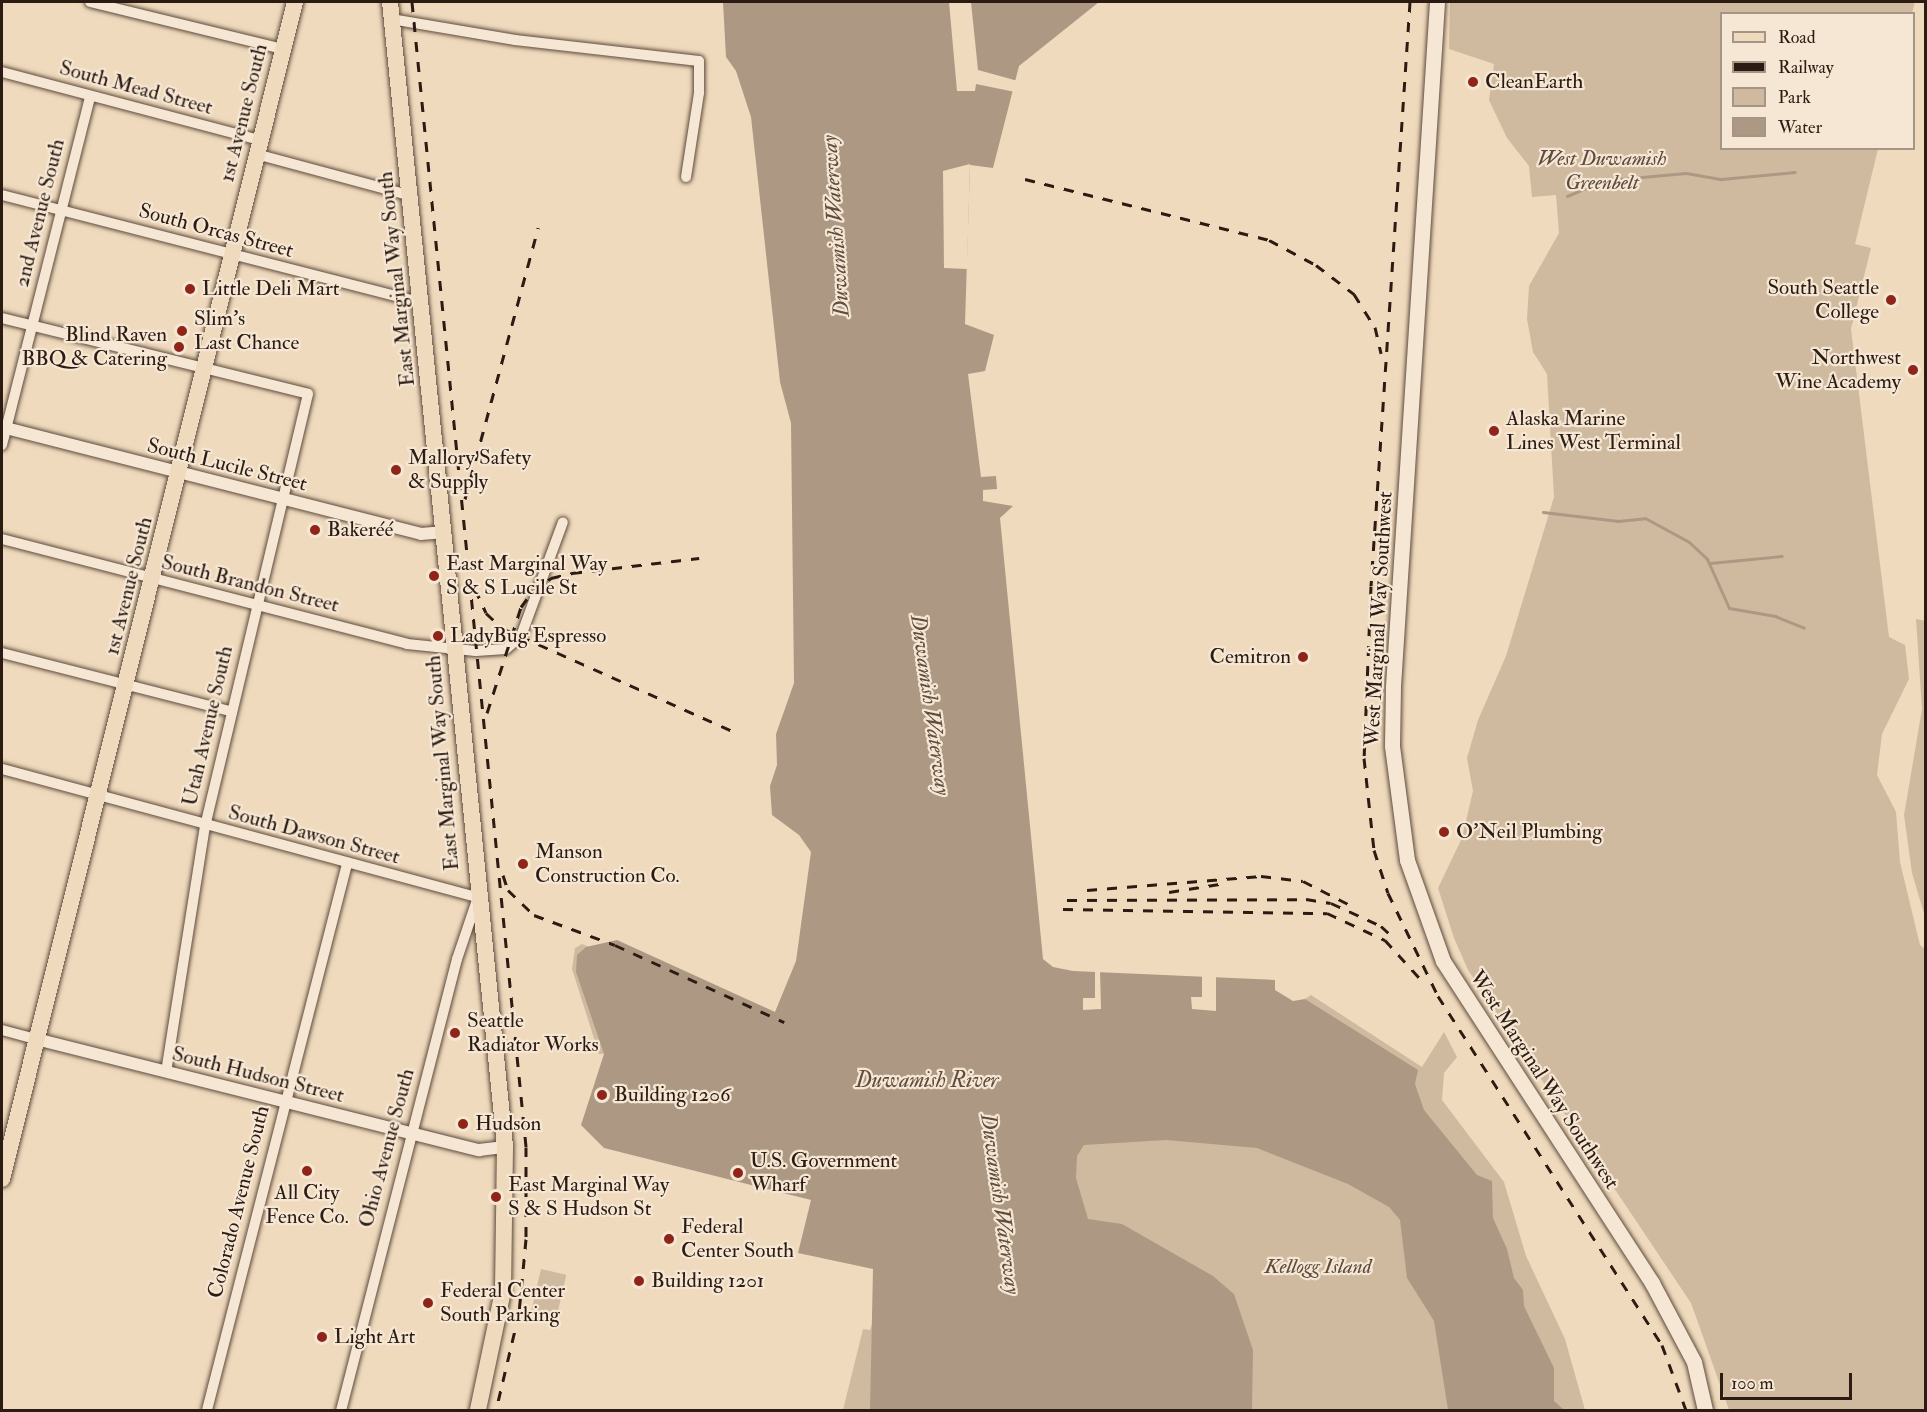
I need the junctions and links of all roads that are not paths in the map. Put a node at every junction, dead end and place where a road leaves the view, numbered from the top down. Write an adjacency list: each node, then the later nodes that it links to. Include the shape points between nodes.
1 (90, 2): 6 (street)
2 (295, 2): 6 (main road, 1st Avenue South)
3 (390, 2): 5 (main road, East Marginal Way South)
4 (1437, 2): 47 (main road, West Marginal Way Southwest, via 1393,687 1392,746 1407,860 1443,961 1652,1283 1694,1362)
5 (391, 19): 10 (street, via 515,40 699,61 699,93); 12 (main road, East Marginal Way South)
6 (283, 49): 9 (main road, 1st Avenue South)
7 (2, 72): 8 (street, South Mead Street)
8 (90, 96): 9 (street, South Mead Street); 13 (street, 2nd Avenue South)
9 (258, 147): 12 (street, South Mead Street); 14 (main road, 1st Avenue South)
10 (686, 177)
11 (2, 195): 13 (street, South Orcas Street)
12 (413, 196): 15 (main road, East Marginal Way South)
13 (61, 210): 14 (street, South Orcas Street); 17 (street, 2nd Avenue South)
14 (233, 256): 15 (street, South Orcas Street); 18 (main road, 1st Avenue South)
15 (422, 303): 24 (main road, East Marginal Way South)
16 (2, 318): 17 (street)
17 (32, 326): 18 (street); 19 (street, 2nd Avenue South)
18 (205, 369): 21 (main road, 1st Avenue South); 22 (street, Utah Avenue South, via 308,394)
19 (4, 427): 20 (street, 2nd Avenue South); 21 (street, South Lucile Street)
20 (2, 445)
21 (180, 471): 22 (street, South Lucile Street); 26 (main road, 1st Avenue South)
22 (283, 499): 24 (street, South Lucile Street, via 421,534); 27 (street, Utah Avenue South)
23 (563, 522): 28 (street, via 518,640 506,649)
24 (445, 532): 28 (main road, East Marginal Way South)
25 (2, 538): 26 (street, South Brandon Street)
26 (154, 579): 27 (street, South Brandon Street); 30 (main road, 1st Avenue South)
27 (256, 606): 28 (street, South Brandon Street, via 429,649); 31 (street, Utah Avenue South)
28 (456, 651): 36 (main road, East Marginal Way South)
29 (2, 653): 30 (street)
30 (127, 685): 31 (street); 33 (main road, 1st Avenue South)
31 (230, 711): 34 (street, Utah Avenue South)
32 (2, 769): 33 (street, South Dawson Street)
33 (99, 794): 34 (street, South Dawson Street); 38 (main road, 1st Avenue South)
34 (205, 826): 35 (street, South Dawson Street); 39 (street, Utah Avenue South)
35 (346, 864): 36 (street, South Dawson Street); 40 (street, Colorado Avenue South)
36 (478, 897): 41 (street, Ohio Avenue South); 42 (main road, East Marginal Way South)
37 (2, 1030): 38 (street, South Hudson Street)
38 (36, 1039): 39 (street, South Hudson Street); 43 (main road, 1st Avenue South)
39 (166, 1071): 40 (street, South Hudson Street)
40 (284, 1101): 41 (street, South Hudson Street); 44 (street, Colorado Avenue South)
41 (411, 1133): 42 (street, South Hudson Street, via 478,1150); 45 (street, Ohio Avenue South)
42 (505, 1147): 46 (main road, East Marginal Way South, via 503,1291)
43 (2, 1179)
44 (207, 1410)
45 (341, 1410)
46 (478, 1410)
47 (1706, 1410)

